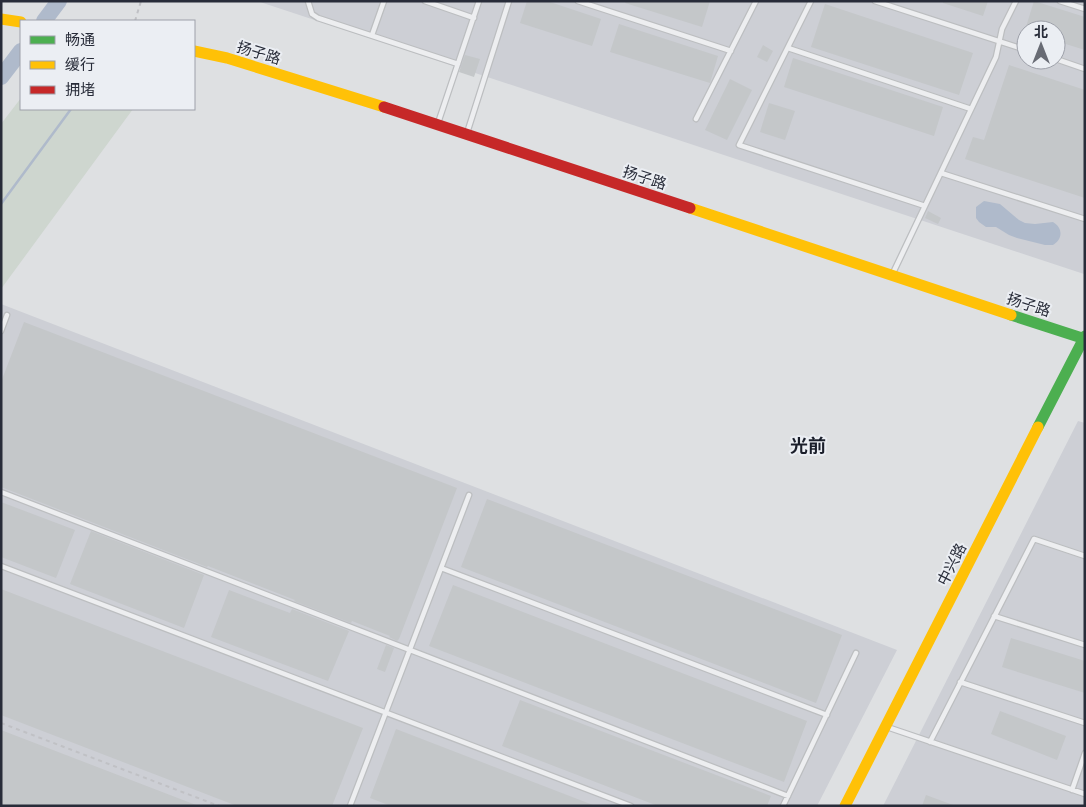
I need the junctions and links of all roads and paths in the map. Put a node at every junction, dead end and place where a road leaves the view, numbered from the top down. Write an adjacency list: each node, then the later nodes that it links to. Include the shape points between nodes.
1 (141, 1): 16 (path)
2 (308, 1): 18 (lane, via 312,14 318,18)
3 (384, 1): 18 (lane)
4 (425, 1): 14 (lane)
5 (479, 1): 14 (lane)
6 (508, 1): 30 (lane)
7 (578, 1): 23 (lane)
8 (756, 1): 23 (lane)
9 (811, 1): 21 (lane)
10 (876, 1): 19 (lane)
11 (1016, 1): 19 (lane, via 1002,29)
12 (1060, 1): 13 (lane)
13 (1085, 9)
14 (474, 18): 25 (lane)
15 (1, 19): 17 (street)
16 (135, 20)
17 (20, 22)
18 (372, 35): 25 (lane)
19 (1000, 41): 20 (lane); 27 (lane)
20 (1016, 47)
21 (788, 48): 27 (lane); 32 (lane, via 739,145)
22 (195, 51): 29 (street, 扬子路, via 328,88)
23 (731, 51): 28 (lane)
24 (1066, 62): 26 (lane)
25 (458, 64): 29 (lane)
26 (1085, 68)
27 (972, 109): 31 (lane)
28 (696, 119)
29 (437, 124): 30 (street, 扬子路)
30 (467, 134): 34 (street, 扬子路)
31 (941, 173): 32 (lane); 33 (lane)
32 (925, 206): 34 (lane)
33 (1085, 220)
34 (892, 275): 37 (street, 扬子路)
35 (7, 315): 36 (lane)
36 (1, 331)
37 (1084, 338): 52 (street, 中兴路)
38 (1, 492): 45 (lane)
39 (469, 495): 42 (lane)
40 (1085, 556): 43 (lane, via 1034,540)
41 (1, 566): 48 (lane)
42 (441, 568): 45 (lane); 49 (lane)
43 (994, 616): 44 (lane); 47 (lane)
44 (1085, 645)
45 (410, 650): 48 (lane); 57 (lane)
46 (856, 653): 49 (lane)
47 (960, 682): 51 (lane); 53 (lane)
48 (386, 713): 58 (lane); 61 (lane)
49 (827, 714): 57 (lane)
50 (1, 723): 59 (path)
51 (1085, 723)
52 (885, 727): 53 (lane); 63 (street, 中兴路)
53 (930, 742): 55 (lane)
54 (1085, 753): 55 (lane)
55 (1072, 790): 56 (lane)
56 (1085, 794)
57 (788, 796): 62 (lane)
58 (351, 805): 60 (lane)
59 (219, 806)
60 (358, 806)
61 (631, 806)
62 (783, 806)
63 (845, 806)

